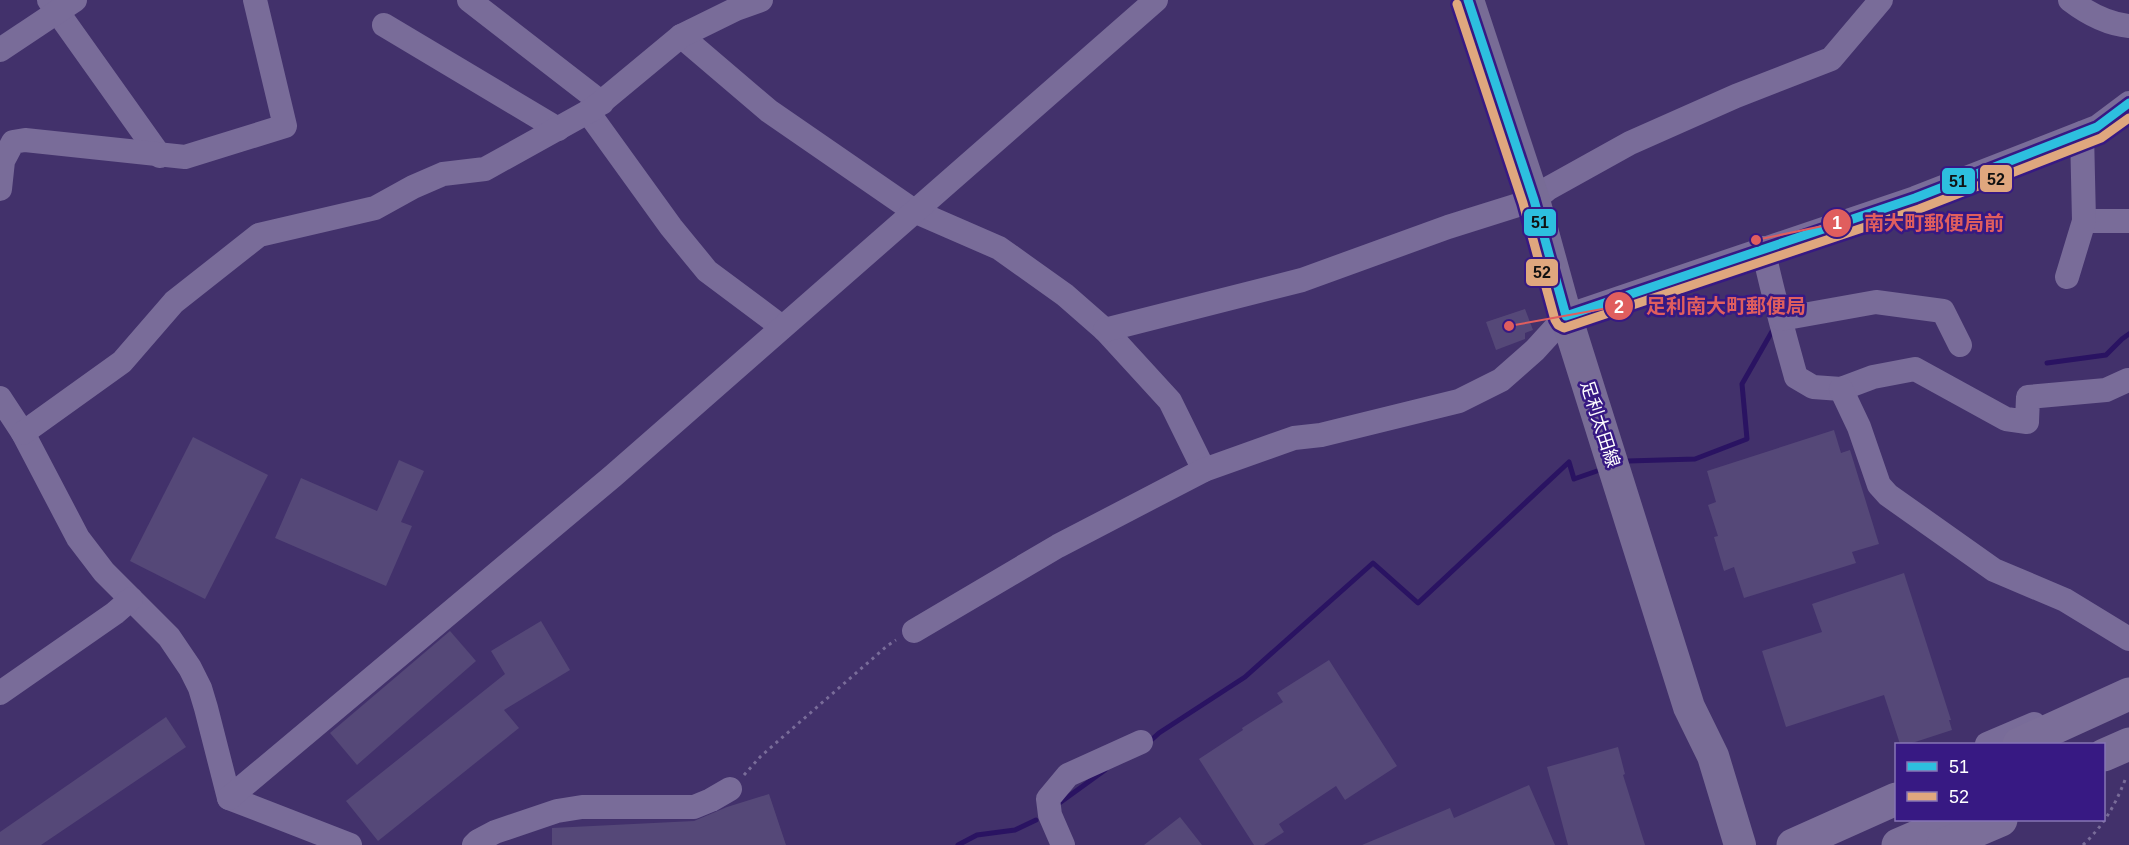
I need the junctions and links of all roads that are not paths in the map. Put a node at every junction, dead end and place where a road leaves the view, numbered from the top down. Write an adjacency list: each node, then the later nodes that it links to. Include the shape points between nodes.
1 (255, 0): 17 (street, via 285,126 185,157)
2 (469, 0): 14 (street)
3 (761, 0): 11 (street)
4 (1156, 0): 20 (street)
5 (1468, 0): 19 (main road, 足利太田線)
6 (1881, 0): 19 (street, via 1831,59 1630,143)
7 (2070, 0): 10 (street, via 2084,12)
8 (60, 4): 12 (street); 17 (street)
9 (384, 26): 15 (street)
10 (2129, 26)
11 (681, 36): 14 (street); 20 (street, via 769,111)
12 (0, 50)
13 (2129, 103): 16 (street, via 2097,127)
14 (595, 107): 15 (street); 27 (street, via 671,227 707,271)
15 (558, 129): 33 (street, via 485,169 443,174 375,208 259,234 174,302 122,362)
16 (2082, 133): 21 (street); 23 (street, via 1915,198)
17 (160, 156): 18 (street, via 26,140 13,142 3,161)
18 (0, 189)
19 (1533, 200): 25 (main road, 足利太田線); 28 (street, via 1302,280)
20 (914, 211): 27 (street); 28 (street, via 999,248 1065,295)
21 (2084, 221): 22 (street); 24 (street)
22 (2129, 221)
23 (1763, 248): 25 (street); 26 (street)
24 (2067, 277)
25 (1566, 316): 34 (street, via 1501,380 1459,401 1294,438); 57 (main road, 足利太田線, via 1689,707 1713,756)
26 (1781, 318): 29 (street, via 1876,302 1943,311); 31 (street, via 1796,377 1813,387)
27 (782, 327): 49 (street, via 613,476)
28 (1105, 330): 34 (street, via 1170,401)
29 (1960, 345)
30 (2128, 380): 31 (street, via 2106,390 2028,397 2027,422 2006,419 1915,369 1873,377)
31 (1841, 389): 37 (street, via 1879,485 1888,495 1994,570 2065,600)
32 (0, 398): 33 (street)
33 (23, 433): 35 (street, via 78,538)
34 (1204, 470): 36 (street, via 1058,546)
35 (131, 599): 39 (street); 49 (street, via 169,637 200,688)
36 (914, 631)
37 (2129, 639)
38 (2129, 681): 43 (street)
39 (0, 693)
40 (2129, 694): 44 (highway)
41 (2129, 715): 45 (highway)
42 (1141, 742): 56 (street, via 1068,775 1048,800)
43 (1989, 743)
44 (2021, 743)
45 (2065, 743)
46 (2129, 744): 47 (highway)
47 (2105, 754)
48 (730, 789): 55 (street, via 693,807 582,807 557,811 495,832)
49 (229, 798): 54 (street)
50 (1895, 800): 58 (highway)
51 (1895, 818): 59 (highway)
52 (1952, 821): 60 (highway)
53 (1997, 821): 61 (highway)
54 (350, 845)
55 (474, 845)
56 (1063, 845)
57 (1740, 845)
58 (1792, 845)
59 (1836, 845)
60 (1898, 845)
61 (1943, 845)

